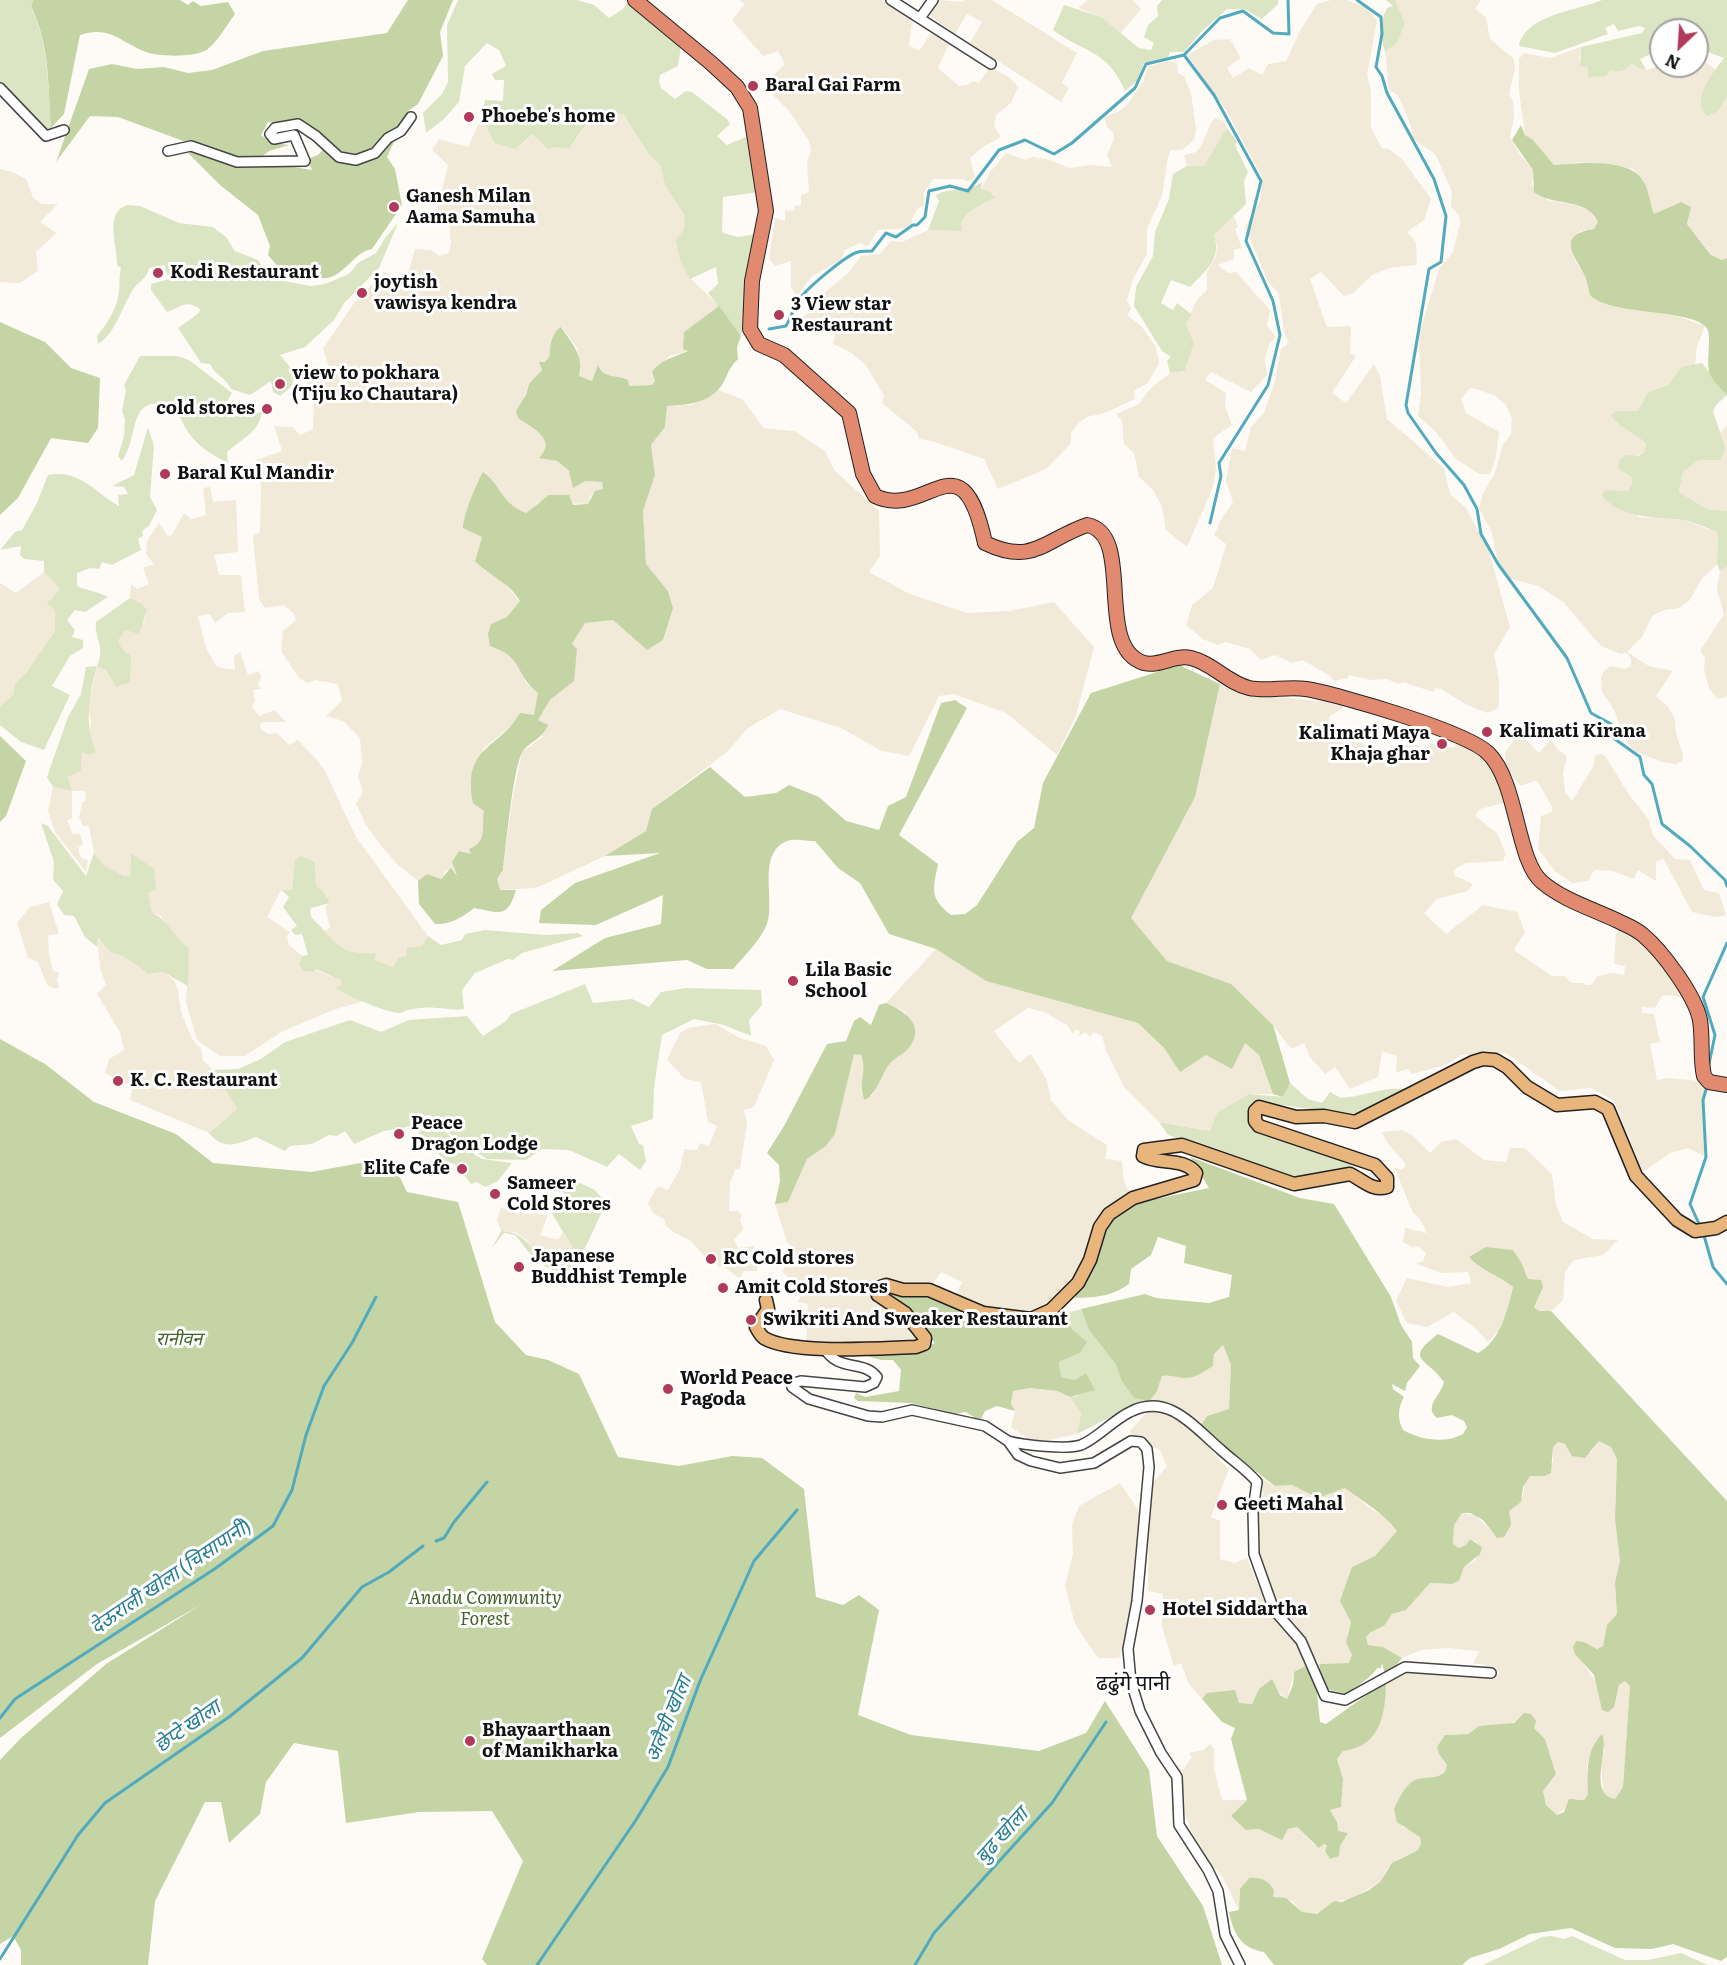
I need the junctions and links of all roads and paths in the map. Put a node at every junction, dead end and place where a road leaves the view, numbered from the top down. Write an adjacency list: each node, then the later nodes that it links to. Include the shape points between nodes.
1 (634, 0): 10 (highway, via 737,87 750,108 766,211 752,281 750,329 759,344 784,355 849,413 863,474 875,496 895,502 955,485 970,498 985,543 1018,554 1087,525 1096,527 1108,541 1113,562 1116,621 1137,660 1149,664 1191,658 1247,688 1293,687 1323,692 1437,728 1485,750 1507,787 1531,865 1540,880 1552,890 1633,928 1650,941 1694,1001 1700,1018 1704,1076 1708,1082)
2 (891, 0): 4 (street)
3 (933, 0): 4 (street)
4 (920, 18): 5 (street)
5 (991, 64)
6 (0, 88): 8 (street, via 46,136)
7 (411, 117): 9 (street, via 375,153 356,160 339,157 298,124 275,128 270,134 274,139 294,135 304,161 237,162 192,146)
8 (64, 130)
9 (168, 151)
10 (1727, 1085)
11 (1727, 1222): 13 (main road, via 1703,1231 1688,1228 1677,1220 1636,1176 1617,1124 1602,1104 1557,1105 1527,1087 1501,1063 1483,1059 1356,1122 1324,1116 1296,1117 1265,1107 1255,1111 1254,1121 1259,1126 1375,1165 1387,1178 1383,1189 1350,1174 1294,1184 1182,1145 1148,1148 1143,1156 1190,1167 1196,1173 1194,1180 1133,1198 1108,1214 1078,1283 1043,1315 1023,1320 998,1317 929,1290 903,1290 886,1285 880,1287 878,1296 905,1313 925,1338 924,1344)
12 (766, 1300): 13 (main road, via 768,1309 756,1327 761,1337)
13 (824, 1348): 14 (street, via 831,1359 872,1370 877,1377 865,1387 794,1383 792,1387 809,1399 868,1416 912,1410 986,1426)
14 (1008, 1441): 15 (street, via 1031,1447 1073,1447 1142,1407 1176,1412 1257,1482 1254,1554 1274,1610 1301,1641 1325,1696 1345,1700 1405,1667); 16 (street, via 1018,1455 1060,1468 1094,1463 1131,1441 1141,1442 1147,1449 1149,1467 1137,1601 1128,1649 1131,1682 1140,1711 1177,1777 1179,1825 1218,1891 1225,1935)
15 (1491, 1673)
16 (1240, 1965)

